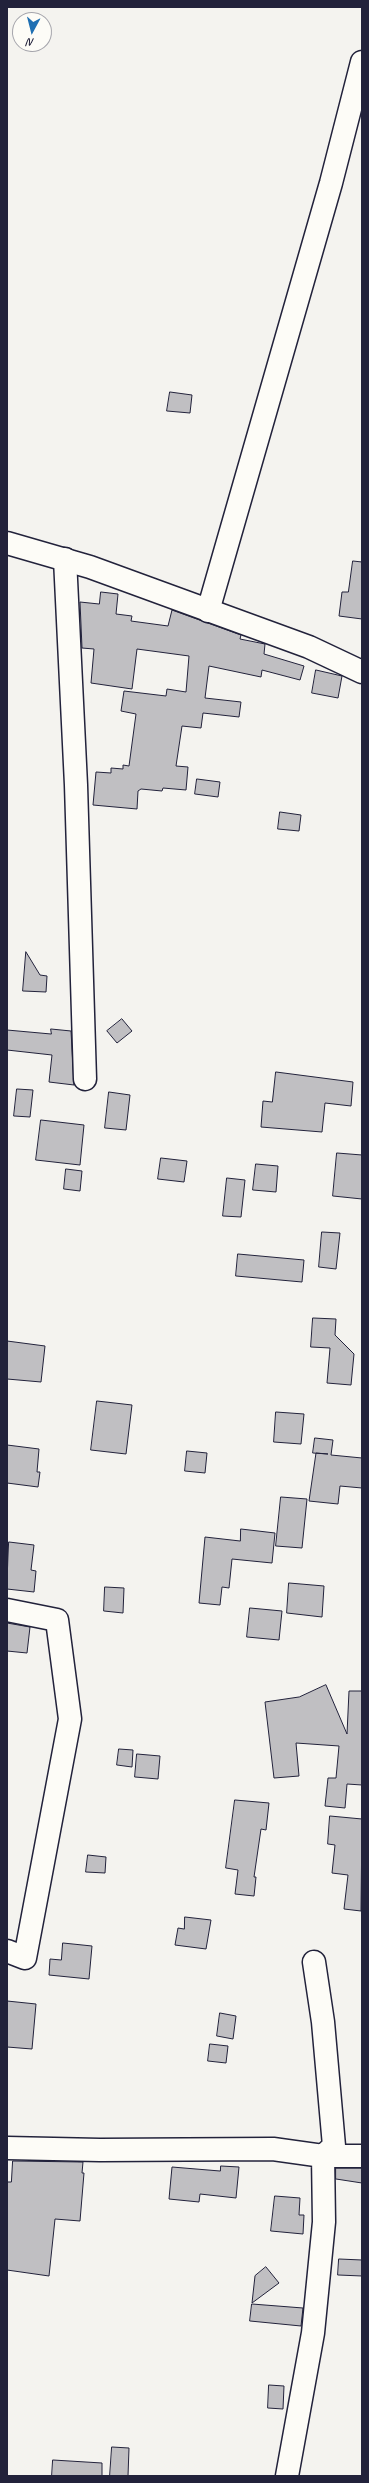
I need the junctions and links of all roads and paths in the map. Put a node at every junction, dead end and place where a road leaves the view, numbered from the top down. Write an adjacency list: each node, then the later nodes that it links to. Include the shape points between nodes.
1 (362, 62): 4 (street, via 331,183)
2 (7, 544): 3 (street)
3 (65, 560): 4 (street); 6 (street, via 76,785)
4 (208, 611): 5 (street, via 309,647)
5 (362, 672)
6 (84, 1079)
7 (7, 1610): 8 (street, via 57,1620 70,1719 25,1958)
8 (7, 1951)
9 (314, 1962): 11 (street, via 323,2022 334,2146)
10 (7, 2148): 11 (street, via 273,2149)
11 (323, 2156): 12 (street); 13 (street, via 324,2222 313,2333)
12 (362, 2156)
13 (287, 2476)

